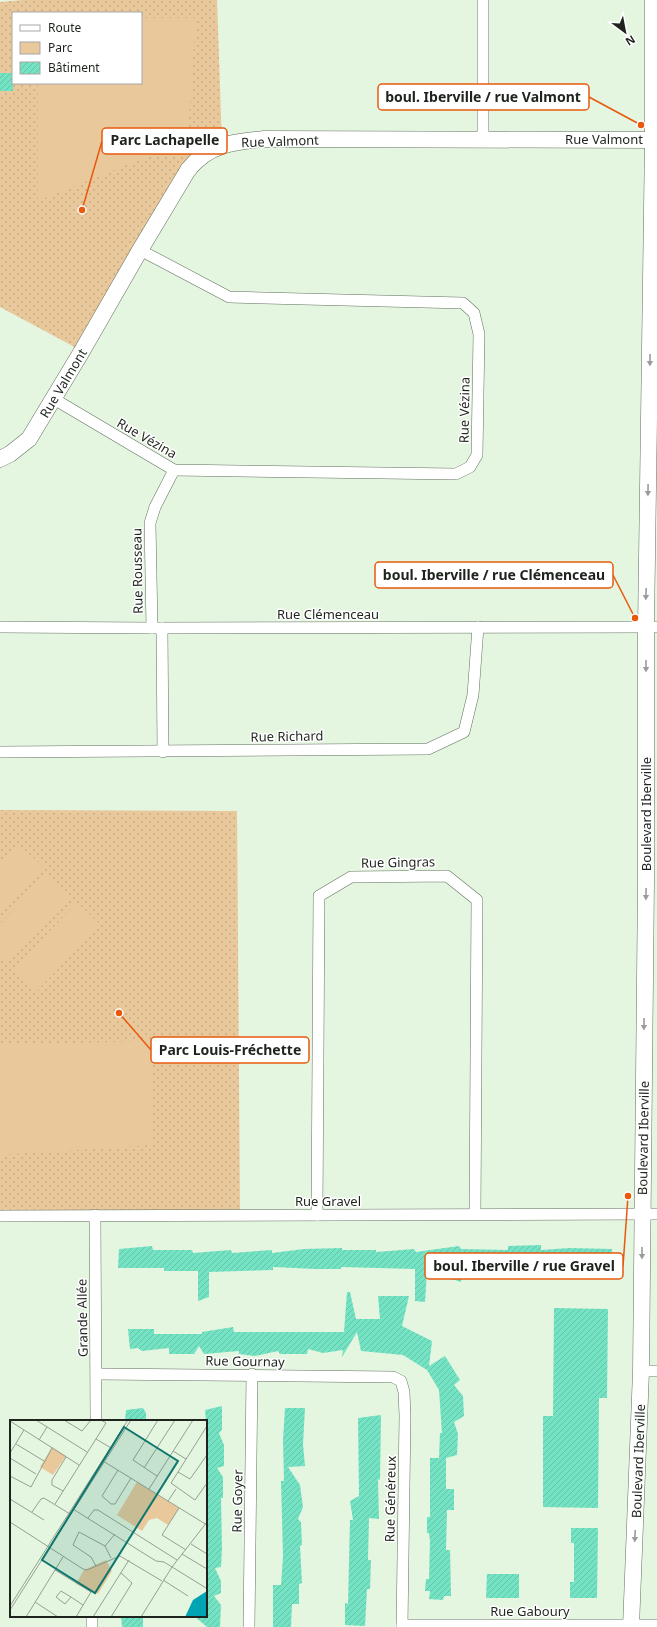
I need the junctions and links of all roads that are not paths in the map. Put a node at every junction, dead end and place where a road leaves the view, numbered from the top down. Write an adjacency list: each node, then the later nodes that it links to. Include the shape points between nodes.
1 (483, 0): 3 (street)
2 (653, 0): 4 (street, Boulevard Iberville)
3 (483, 138): 4 (street, Rue Valmont); 5 (street, Rue Valmont, via 264,139 222,145 196,160)
4 (655, 140): 9 (street, Boulevard Iberville, one-way to 9)
5 (140, 250): 6 (street, Rue Valmont); 8 (street, Rue Vézina, via 229,297 463,303 474,313 479,334 477,455 470,467 456,474)
6 (54, 399): 7 (street, Rue Valmont, via 29,439); 8 (street, Rue Vézina)
7 (0, 459)
8 (174, 470): 13 (street, Rue Rousseau, via 155,506 150,523)
9 (652, 561): 12 (street, Boulevard Iberville, one-way to 12)
10 (0, 627): 13 (street, Rue Clémenceau)
11 (478, 627): 12 (street, Rue Clémenceau); 13 (street, Rue Clémenceau); 15 (street, Rue Richard, via 473,695 464,732 428,749)
12 (651, 627): 17 (street, Boulevard Iberville, one-way to 17, via 646,881)
13 (157, 628): 15 (street, Rue Rousseau)
14 (0, 752): 15 (street, Rue Richard)
15 (163, 752)
16 (475, 1214): 17 (street, Rue Gravel); 19 (street, Rue Gravel); 19 (street, Rue Gingras, via 477,900 447,876 351,877 320,896)
17 (650, 1214): 21 (street, Boulevard Iberville, one-way to 21)
18 (95, 1215): 19 (street, Rue Gravel); 20 (street, Rue Gravel); 22 (street, Grande Allée)
19 (317, 1215)
20 (0, 1216)
21 (649, 1371): 28 (street, Boulevard Iberville, one-way to 28)
22 (97, 1374): 23 (street, Rue Gournay); 25 (street, Grande Allée)
23 (252, 1374): 24 (street, Rue Gournay); 29 (street, Rue Goyer)
24 (393, 1377): 27 (street, Rue Généreux, via 401,1381 405,1416)
25 (96, 1420)
26 (657, 1625): 28 (street, Rue Gaboury)
27 (402, 1626): 28 (street, Rue Gaboury)
28 (631, 1626)
29 (249, 1627)

